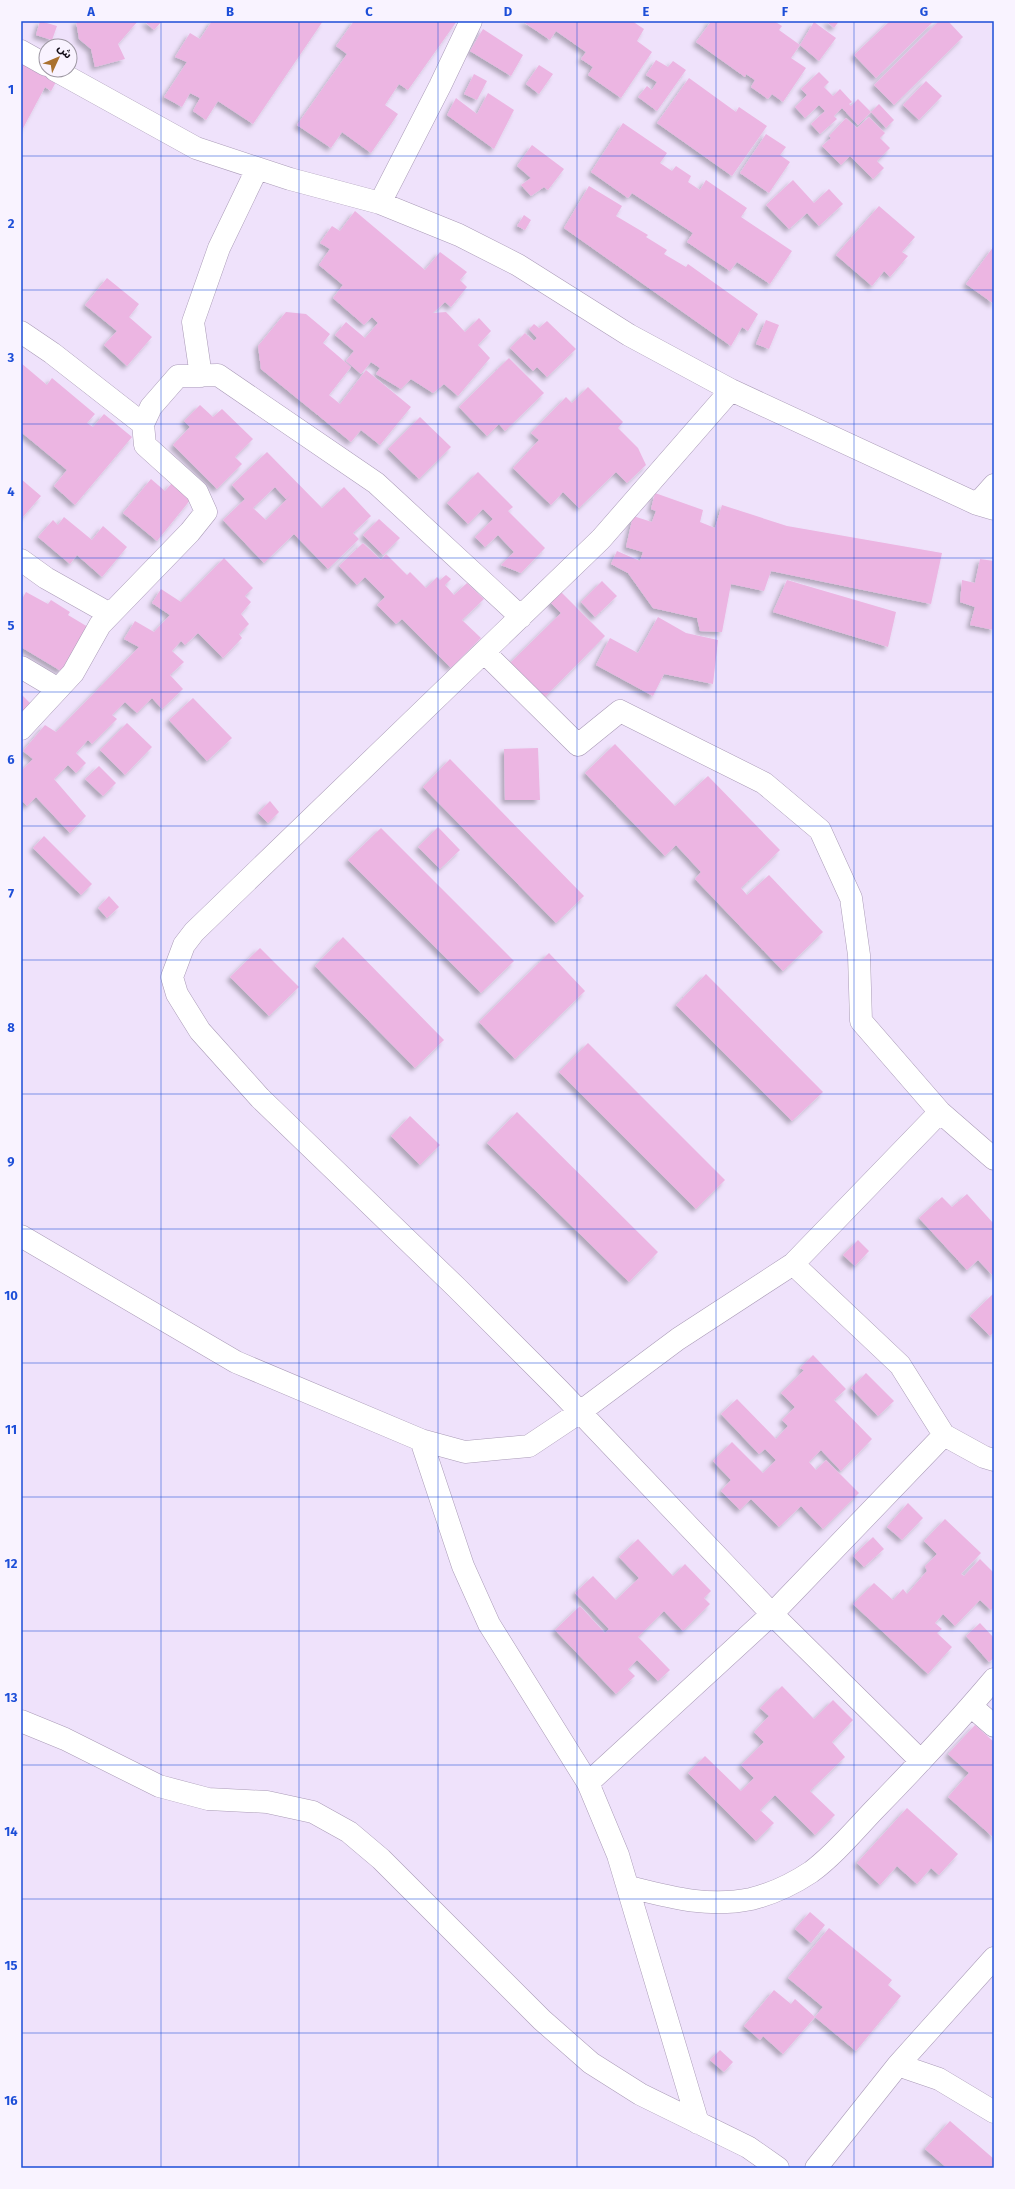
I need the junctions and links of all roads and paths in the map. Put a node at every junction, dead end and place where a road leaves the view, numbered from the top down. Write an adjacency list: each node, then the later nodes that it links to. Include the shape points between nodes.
1 (471, 21): 6 (street)
2 (21, 51): 3 (street)
3 (38, 61)
4 (69, 78): 5 (street, via 196,148)
5 (257, 169): 6 (street); 8 (street, via 219,248 193,322)
6 (380, 203): 9 (street, via 459,235 518,265 629,335)
7 (21, 332): 10 (street)
8 (201, 376): 10 (street, via 178,376 151,408); 15 (street, via 218,375 376,483)
9 (732, 390): 12 (street); 15 (street, via 601,539)
10 (143, 424): 14 (street, via 145,445 197,492 206,512 190,532)
11 (994, 486): 12 (street)
12 (985, 507)
13 (21, 560): 14 (street, via 46,578)
14 (110, 614): 18 (street, via 100,625 73,673)
15 (522, 617): 16 (street)
16 (485, 653): 20 (street, via 578,745 620,711 764,784 820,830 851,898 859,955 861,1021); 24 (street, via 194,932 184,945 172,977 177,994 200,1031 260,1098 457,1288)
17 (21, 667): 18 (street)
18 (58, 689): 19 (street)
19 (21, 730)
20 (940, 1112): 21 (street); 23 (street)
21 (994, 1159)
22 (21, 1236): 26 (street, via 236,1362)
23 (793, 1264): 24 (street, via 678,1339); 25 (street, via 900,1365)
24 (580, 1412): 26 (street, via 529,1446 465,1452); 28 (street)
25 (944, 1435): 27 (street); 28 (street)
26 (421, 1440): 34 (street, via 463,1566 489,1624)
27 (994, 1460)
28 (772, 1614): 33 (street); 34 (street)
29 (994, 1679): 30 (street)
30 (971, 1706): 32 (street); 33 (street)
31 (21, 1721): 39 (street, via 65,1738 159,1786 208,1799 267,1802 313,1812 349,1832 381,1859 542,2020 591,2064 640,2094)
32 (994, 1726)
33 (921, 1761): 35 (street, via 836,1850 811,1872 783,1888 751,1899 718,1903 685,1901)
34 (588, 1783): 35 (street)
35 (629, 1887): 39 (street)
36 (994, 1958): 37 (street)
37 (898, 2065): 38 (street, via 939,2080); 41 (street)
38 (994, 2112)
39 (698, 2123): 40 (street, via 748,2148)
40 (778, 2168)
41 (816, 2168)

